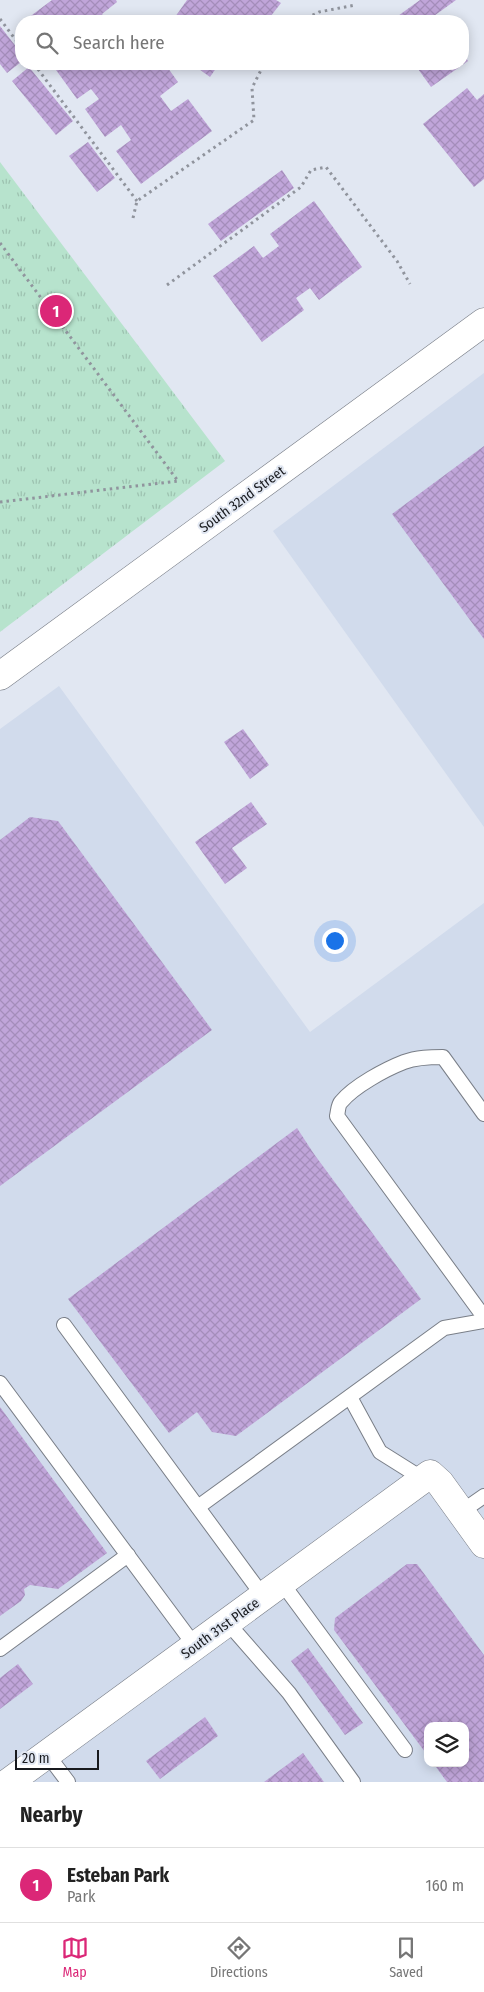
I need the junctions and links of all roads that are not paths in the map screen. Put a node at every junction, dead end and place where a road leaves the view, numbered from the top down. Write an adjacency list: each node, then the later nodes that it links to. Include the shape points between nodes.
1 (484, 322): 2 (street, South 32nd Street)
2 (0, 676)
3 (484, 1114): 4 (lane, via 443,1057 428,1057 406,1061 378,1074 340,1102 337,1116)
4 (484, 1317)
5 (484, 1321): 8 (lane, via 444,1328)
6 (64, 1325): 11 (lane)
7 (0, 1383): 14 (lane)
8 (350, 1397): 9 (lane, via 380,1452); 11 (lane)
9 (427, 1476): 12 (street, via 440,1483); 15 (street, South 31st Place)
10 (484, 1496): 12 (lane)
11 (198, 1507): 15 (lane)
12 (461, 1512): 13 (street)
13 (484, 1544)
14 (128, 1554): 17 (lane); 18 (lane)
15 (272, 1589): 16 (street, South 31st Place); 19 (lane)
16 (227, 1622): 17 (street, South 31st Place); 23 (lane, via 290,1693)
17 (196, 1646): 20 (street, South 31st Place)
18 (0, 1649)
19 (405, 1750)
20 (47, 1754): 21 (street, South 31st Place); 22 (lane)
21 (9, 1782)
22 (68, 1782)
23 (353, 1782)

